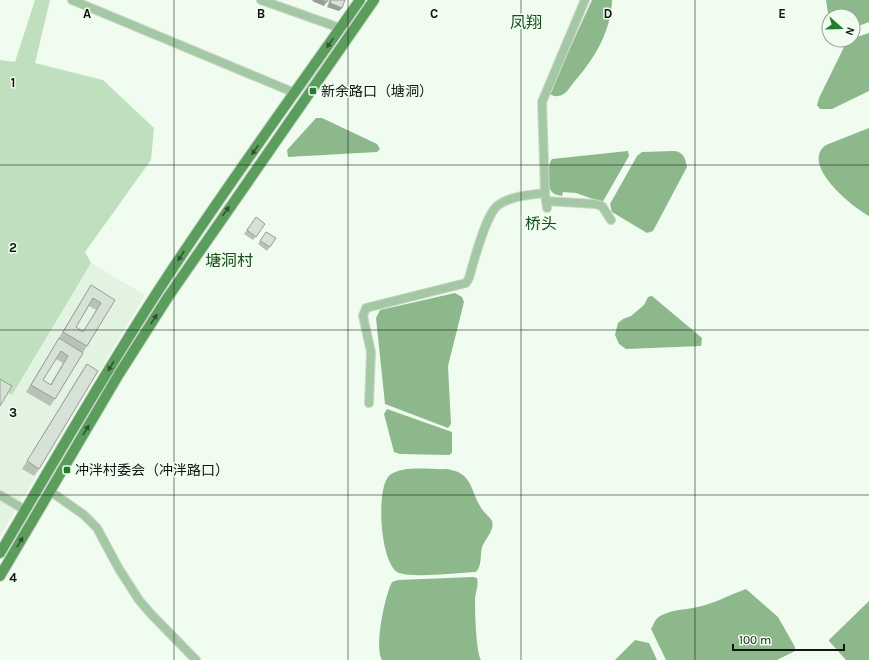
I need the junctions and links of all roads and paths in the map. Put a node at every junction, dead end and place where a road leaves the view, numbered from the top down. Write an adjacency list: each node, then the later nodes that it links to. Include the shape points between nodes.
1 (72, 0): 7 (street)
2 (261, 0): 6 (street)
3 (360, 0): 6 (main road)
4 (374, 0): 11 (main road, one-way to 4, via 168,296)
5 (586, 0): 8 (street, via 542,102)
6 (340, 28): 7 (main road, one-way to 7)
7 (295, 93): 13 (main road, one-way to 13, via 158,290)
8 (546, 201): 9 (street, via 602,206); 10 (street, via 510,200 494,210 466,283 366,308 364,316 371,352)
9 (611, 220)
10 (369, 403)
11 (50, 492): 15 (main road, one-way to 11); 16 (street, via 84,515 97,528 139,600)
12 (0, 495): 13 (street)
13 (25, 510): 14 (main road)
14 (0, 553)
15 (0, 576)
16 (196, 660)

